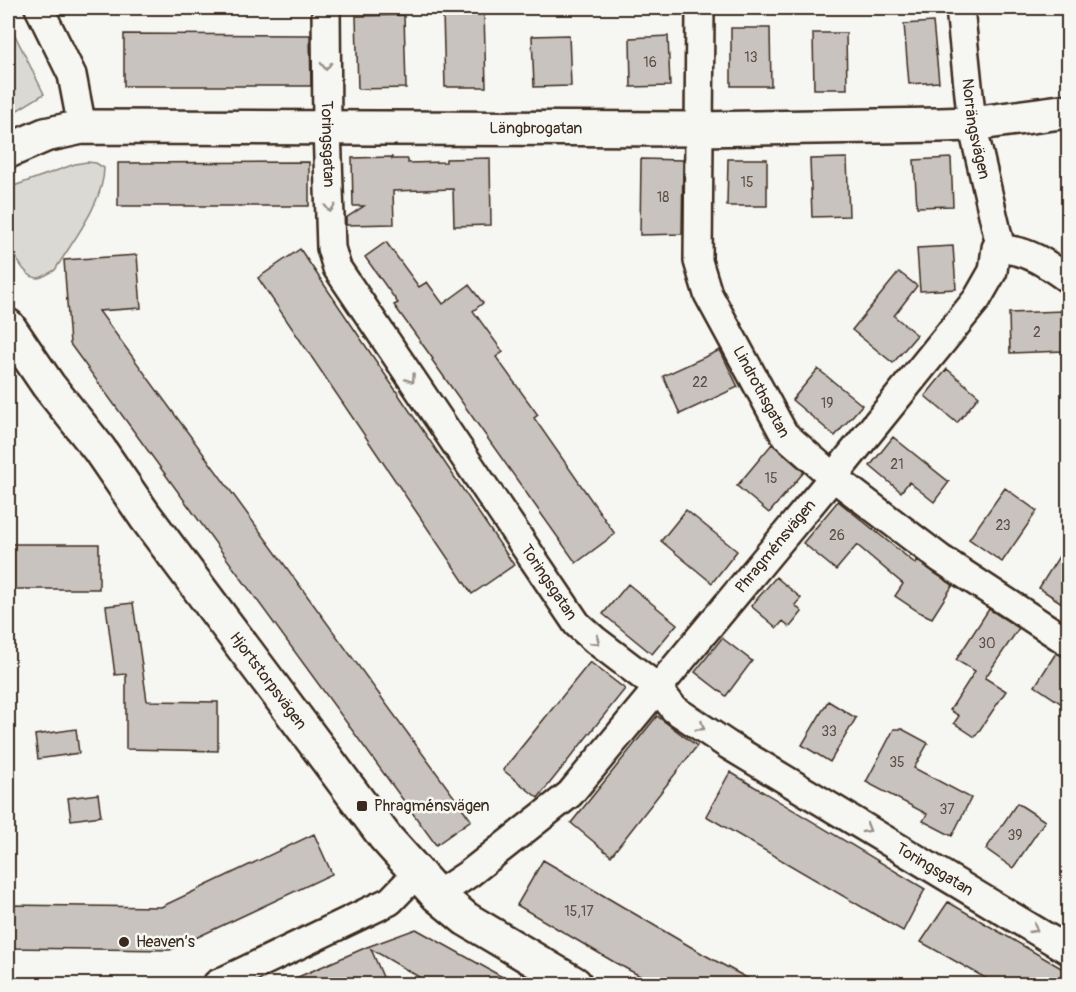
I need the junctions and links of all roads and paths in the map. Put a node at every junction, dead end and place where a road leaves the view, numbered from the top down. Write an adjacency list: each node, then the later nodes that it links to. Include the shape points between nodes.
1 (39, 8): 7 (street, via 72,75)
2 (326, 8): 8 (street, Toringsgatan, one-way to 8)
3 (700, 8): 9 (street, Lindrothsgatan)
4 (960, 8): 6 (street, Norrängsvägen)
5 (1068, 111): 6 (street, Längbrogatan)
6 (972, 124): 9 (street, Längbrogatan); 11 (street, Norrängsvägen)
7 (82, 127): 8 (street, Längbrogatan); 10 (street, Längbrogatan, via 45,135)
8 (327, 128): 9 (street, Längbrogatan); 16 (street, Toringsgatan, one-way to 16, via 331,248 336,268 576,624)
9 (700, 129): 14 (street, Lindrothsgatan, via 698,261 708,294 784,434)
10 (8, 151)
11 (1001, 249): 12 (street, via 1037,257); 14 (street, Phragménsvägen, via 996,248 993,271 977,299)
12 (1068, 279)
13 (8, 326): 17 (street, Hjortstorpsvägen, via 385,837)
14 (833, 477): 15 (street, Lindrothsgatan, via 941,559); 16 (street, Phragménsvägen)
15 (1068, 642)
16 (658, 688): 17 (street, Phragménsvägen, via 570,794 470,873); 18 (street, Toringsgatan, one-way to 18, via 674,709 728,745)
17 (427, 884): 19 (street, Phragménsvägen); 20 (street, Hjortstorpsvägen, via 466,919)
18 (1068, 950)
19 (218, 984)
20 (575, 984)

